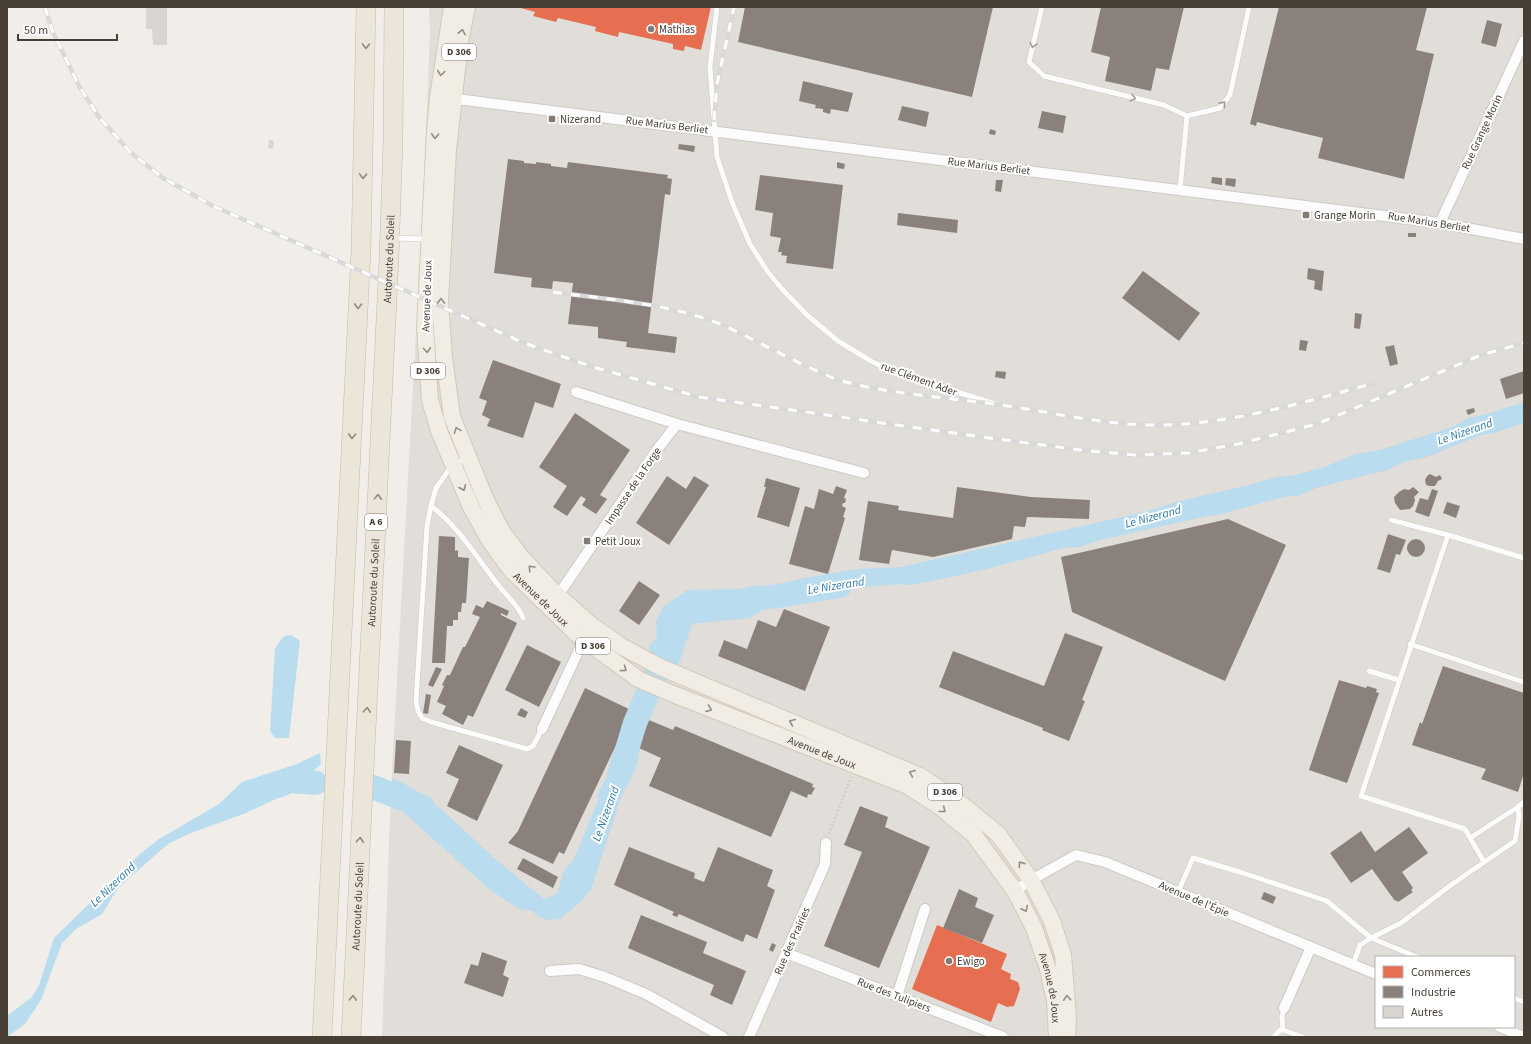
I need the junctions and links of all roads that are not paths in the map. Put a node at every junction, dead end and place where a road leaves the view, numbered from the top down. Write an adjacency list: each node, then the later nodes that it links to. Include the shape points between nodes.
1 (366, 7): 56 (highway, one-way to 56, via 361,250)
2 (394, 7): 14 (highway, Autoroute du Soleil / A 6)
3 (452, 7): 9 (main road, Avenue de Joux / D 306, one-way to 9)
4 (467, 7): 9 (main road, Avenue de Joux / D 306, one-way to 4)
5 (717, 7): 11 (lane, rue Clément Ader, via 710,67)
6 (1042, 7): 10 (lane, one-way to 10, via 1029,62 1044,76 1164,105)
7 (1249, 7): 10 (lane, one-way to 7, via 1220,108 1230,95)
8 (1524, 41): 13 (street, Rue Grange Morin)
9 (445, 98): 11 (street, Rue Marius Berliet); 15 (main road, Avenue de Joux / D 306, one-way to 15); 20 (main road, Avenue de Joux / D 306, one-way to 9, via 452,417 440,302 448,150)
10 (1188, 116): 12 (lane)
11 (715, 131): 12 (street, Rue Marius Berliet); 18 (lane, rue Clément Ader, via 717,157 750,244 768,272 807,315 838,340 895,373)
12 (1180, 190): 13 (street, Rue Marius Berliet)
13 (1440, 223): 16 (street, Rue Marius Berliet)
14 (390, 238): 15 (lane); 57 (highway, Autoroute du Soleil / A 6, one-way to 14)
15 (429, 239): 21 (main road, Avenue de Joux / D 306, one-way to 21, via 425,327 430,400 439,431)
16 (1524, 239)
17 (576, 392): 19 (street)
18 (996, 404)
19 (677, 424): 22 (street); 27 (street, Impasse de la Forge)
20 (468, 458): 21 (lane); 27 (main road, Avenue de Joux / D 306, one-way to 20, via 501,530)
21 (453, 464): 23 (lane, via 436,488); 27 (main road, Avenue de Joux / D 306, one-way to 27, via 471,507 490,541 511,570)
22 (864, 473)
23 (431, 506): 28 (lane, via 459,532); 35 (lane, via 427,526 416,701 418,711 422,718 431,722 527,749 533,746)
24 (1391, 520): 25 (lane)
25 (1448, 534): 26 (lane); 31 (lane)
26 (1524, 558)
27 (554, 602): 29 (main road, Avenue de Joux / D 306); 30 (main road, Avenue de Joux / D 306)
28 (523, 618)
29 (591, 625): 30 (street); 41 (main road, Avenue de Joux / D 306, one-way to 29, via 998,834 955,799 920,776 682,677 621,646)
30 (584, 639): 35 (street); 42 (main road, Avenue de Joux / D 306, one-way to 42, via 638,679 906,785 939,806 974,835)
31 (1410, 644): 33 (lane); 34 (lane)
32 (1369, 671): 33 (lane)
33 (1399, 680): 38 (lane, via 1361,796 1465,829)
34 (1523, 682)
35 (542, 729)
36 (1524, 802): 37 (lane)
37 (1518, 806): 38 (lane); 40 (lane, via 1515,841)
38 (1470, 838): 40 (lane)
39 (826, 843): 47 (street, Rue des Prairies, via 825,864)
40 (1484, 862): 45 (lane, via 1401,923)
41 (1031, 880): 42 (street, Avenue de l'Épie); 43 (street, Avenue de l'Épie, via 1076,855 1105,862); 62 (main road, Avenue de Joux / D 306, one-way to 41, via 1068,1016 1063,955 1052,921)
42 (1015, 891): 61 (main road, Avenue de Joux / D 306, one-way to 61, via 1034,928 1048,970 1055,1001)
43 (1178, 892): 45 (lane, via 1193,858 1327,901); 46 (street, Avenue de l'Épie)
44 (925, 909): 52 (street)
45 (1371, 938): 48 (lane); 49 (lane, via 1360,945)
46 (1310, 947): 49 (street, Avenue de l'Épie); 53 (street)
47 (786, 953): 52 (street, Rue des Tulipiers); 59 (street, Rue des Prairies)
48 (1415, 956)
49 (1353, 965): 51 (street, Avenue de l'Épie)
50 (550, 971): 58 (street, via 579,969 605,977 646,994)
51 (1375, 974)
52 (897, 996): 60 (street, Rue des Tulipiers)
53 (1284, 1008): 55 (lane)
54 (1502, 1028): 65 (street)
55 (1283, 1030): 63 (lane); 64 (lane)
56 (322, 1037)
57 (351, 1037)
58 (723, 1037)
59 (749, 1037)
60 (1003, 1037)
61 (1057, 1037)
62 (1067, 1037)
63 (1274, 1037)
64 (1301, 1037)
65 (1524, 1037)

